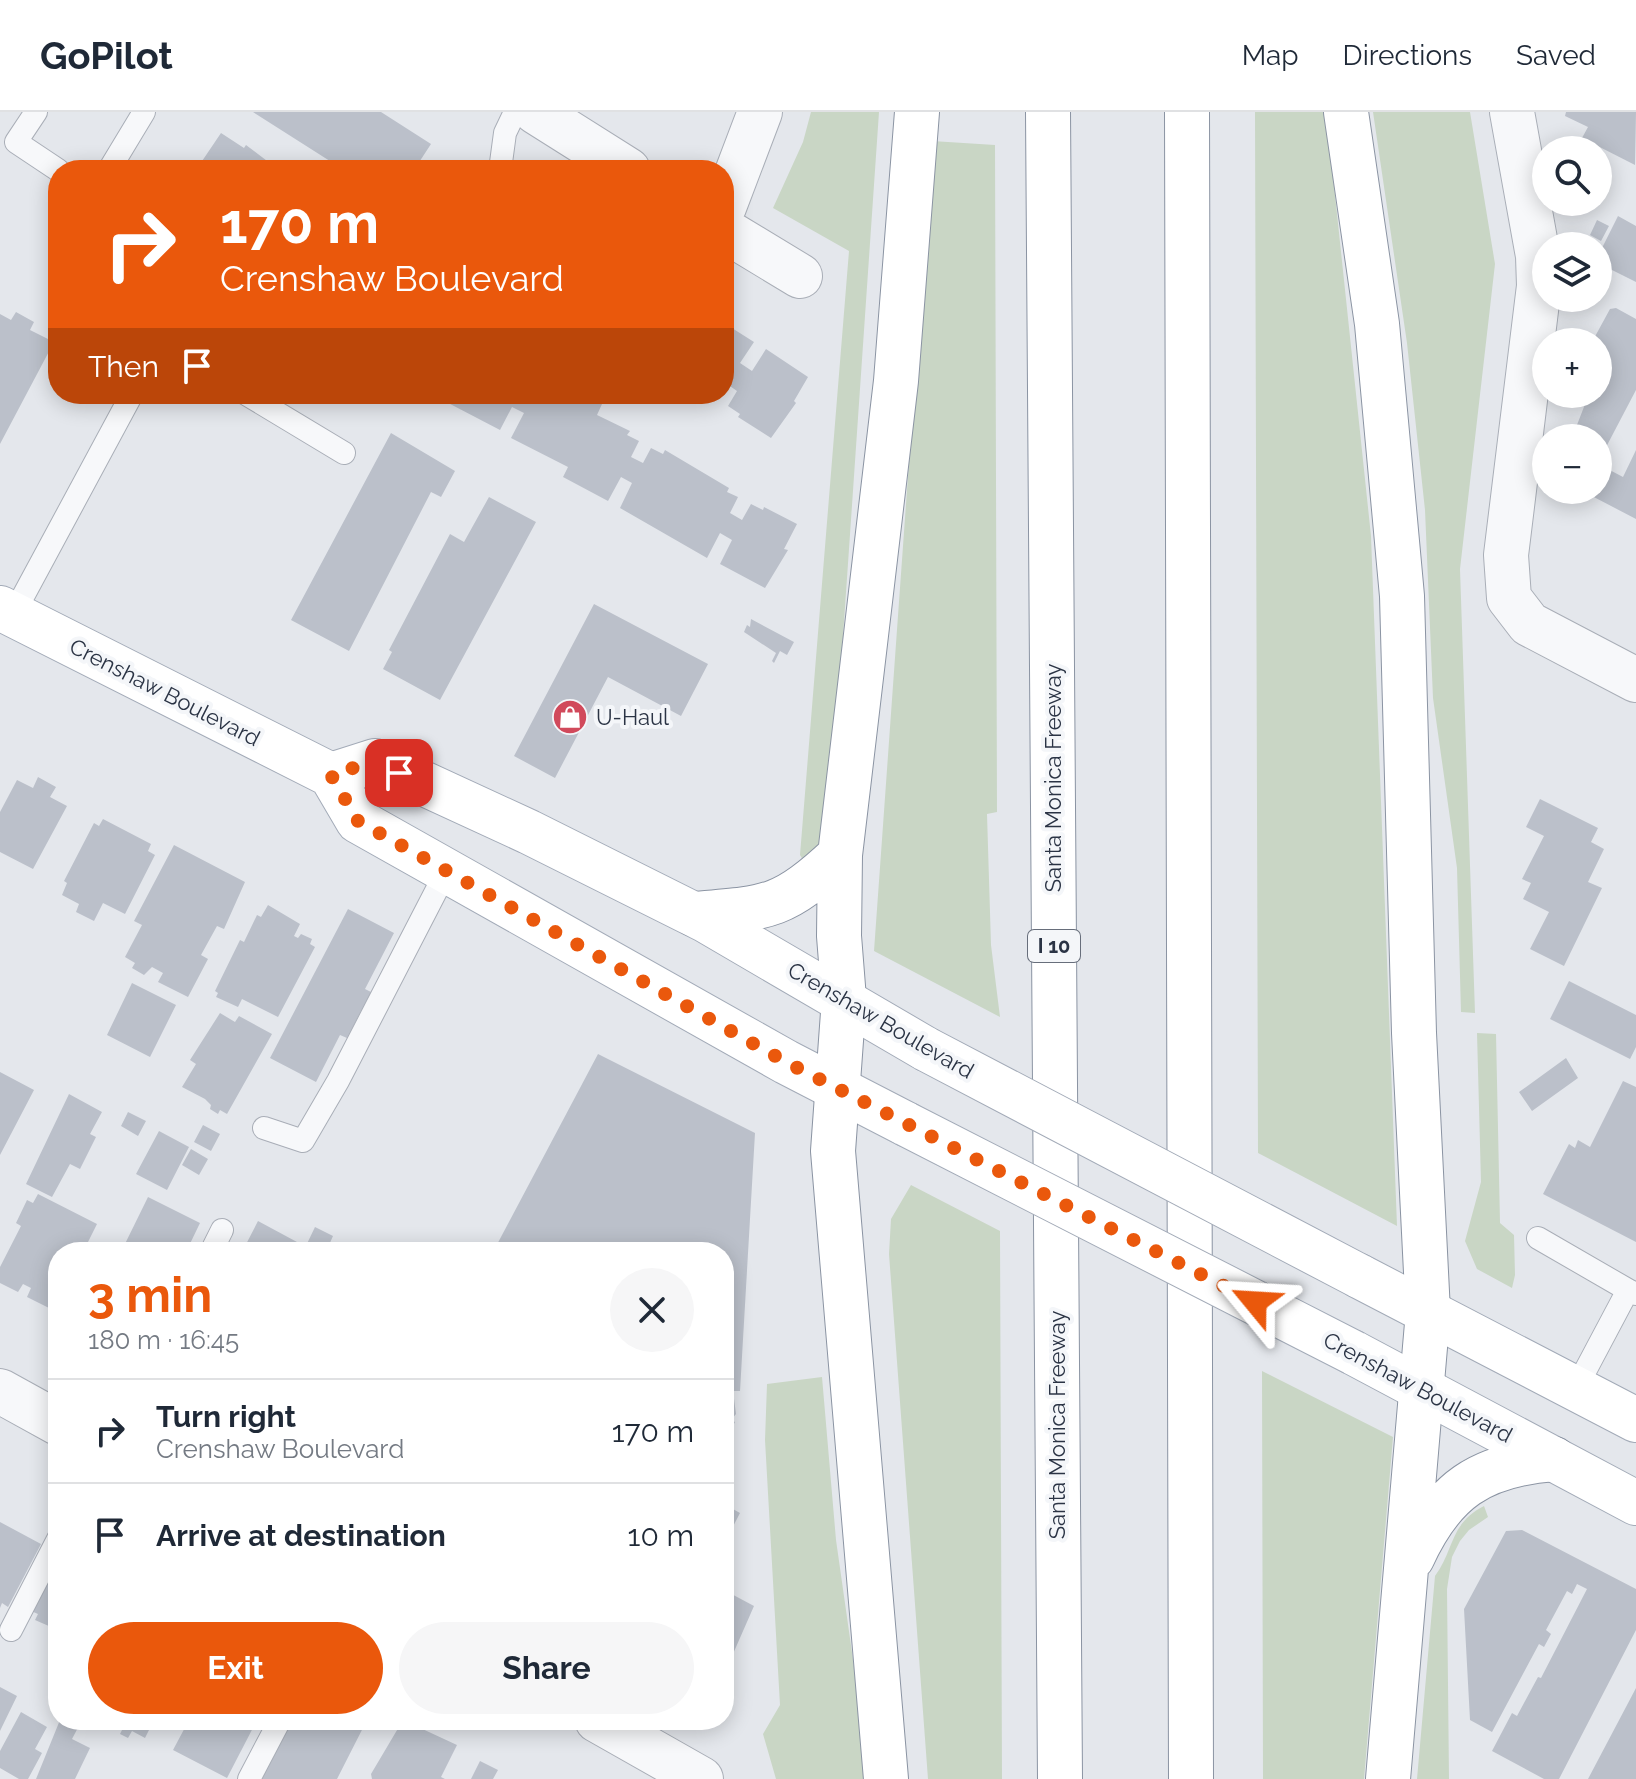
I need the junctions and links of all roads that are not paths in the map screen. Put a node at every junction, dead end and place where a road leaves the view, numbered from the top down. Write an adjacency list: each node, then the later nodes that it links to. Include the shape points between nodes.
1 (36, 112): 14 (lane, via 16,142)
2 (144, 112): 11 (lane)
3 (515, 112): 12 (lane)
4 (536, 112): 13 (street)
5 (760, 112): 15 (street)
6 (917, 112): 24 (main road, via 896,381)
7 (1048, 112): 50 (main road, Santa Monica Freeway / I 10)
8 (1187, 112): 51 (main road)
9 (1346, 112): 34 (main road, via 1377,324 1402,596)
10 (1512, 112): 22 (street, via 1539,286 1506,555 1509,598 1529,624)
11 (115, 160)
12 (501, 160)
13 (612, 160)
14 (48, 163)
15 (734, 181)
16 (734, 236): 17 (street)
17 (800, 276)
18 (126, 404): 21 (lane)
19 (263, 404): 20 (lane)
20 (344, 453)
21 (6, 611): 23 (main road, Crenshaw Boulevard)
22 (1636, 680)
23 (331, 775): 25 (main road, Crenshaw Boulevard, via 358,821); 26 (main road, Crenshaw Boulevard, via 375,761)
24 (840, 855): 26 (main road, via 786,899 762,908); 27 (main road)
25 (447, 870): 28 (main road, Crenshaw Boulevard); 29 (lane, via 303,1141)
26 (694, 914): 27 (main road, Crenshaw Boulevard)
27 (844, 999): 28 (main road); 34 (main road, Crenshaw Boulevard, bridge, via 926,1049)
28 (838, 1087): 35 (main road, Crenshaw Boulevard, bridge); 49 (main road, via 833,1151)
29 (264, 1128)
30 (222, 1230): 32 (lane)
31 (1538, 1238): 33 (lane)
32 (216, 1242)
33 (1632, 1292): 36 (lane)
34 (1428, 1312): 35 (main road); 36 (main road, Crenshaw Boulevard)
35 (1421, 1388): 40 (main road, Crenshaw Boulevard); 43 (main road)
36 (1575, 1390): 39 (main road, Crenshaw Boulevard)
37 (0, 1391): 38 (street)
38 (48, 1417)
39 (1636, 1420)
40 (1554, 1459): 41 (main road, Crenshaw Boulevard); 43 (main road, via 1514,1462 1463,1486 1424,1531)
41 (1636, 1503)
42 (48, 1558): 44 (lane)
43 (1406, 1571): 52 (main road)
44 (11, 1630)
45 (275, 1730): 48 (lane)
46 (615, 1730): 47 (street)
47 (701, 1778)
48 (249, 1779)
49 (886, 1779)
50 (1060, 1779)
51 (1191, 1779)
52 (1388, 1779)

